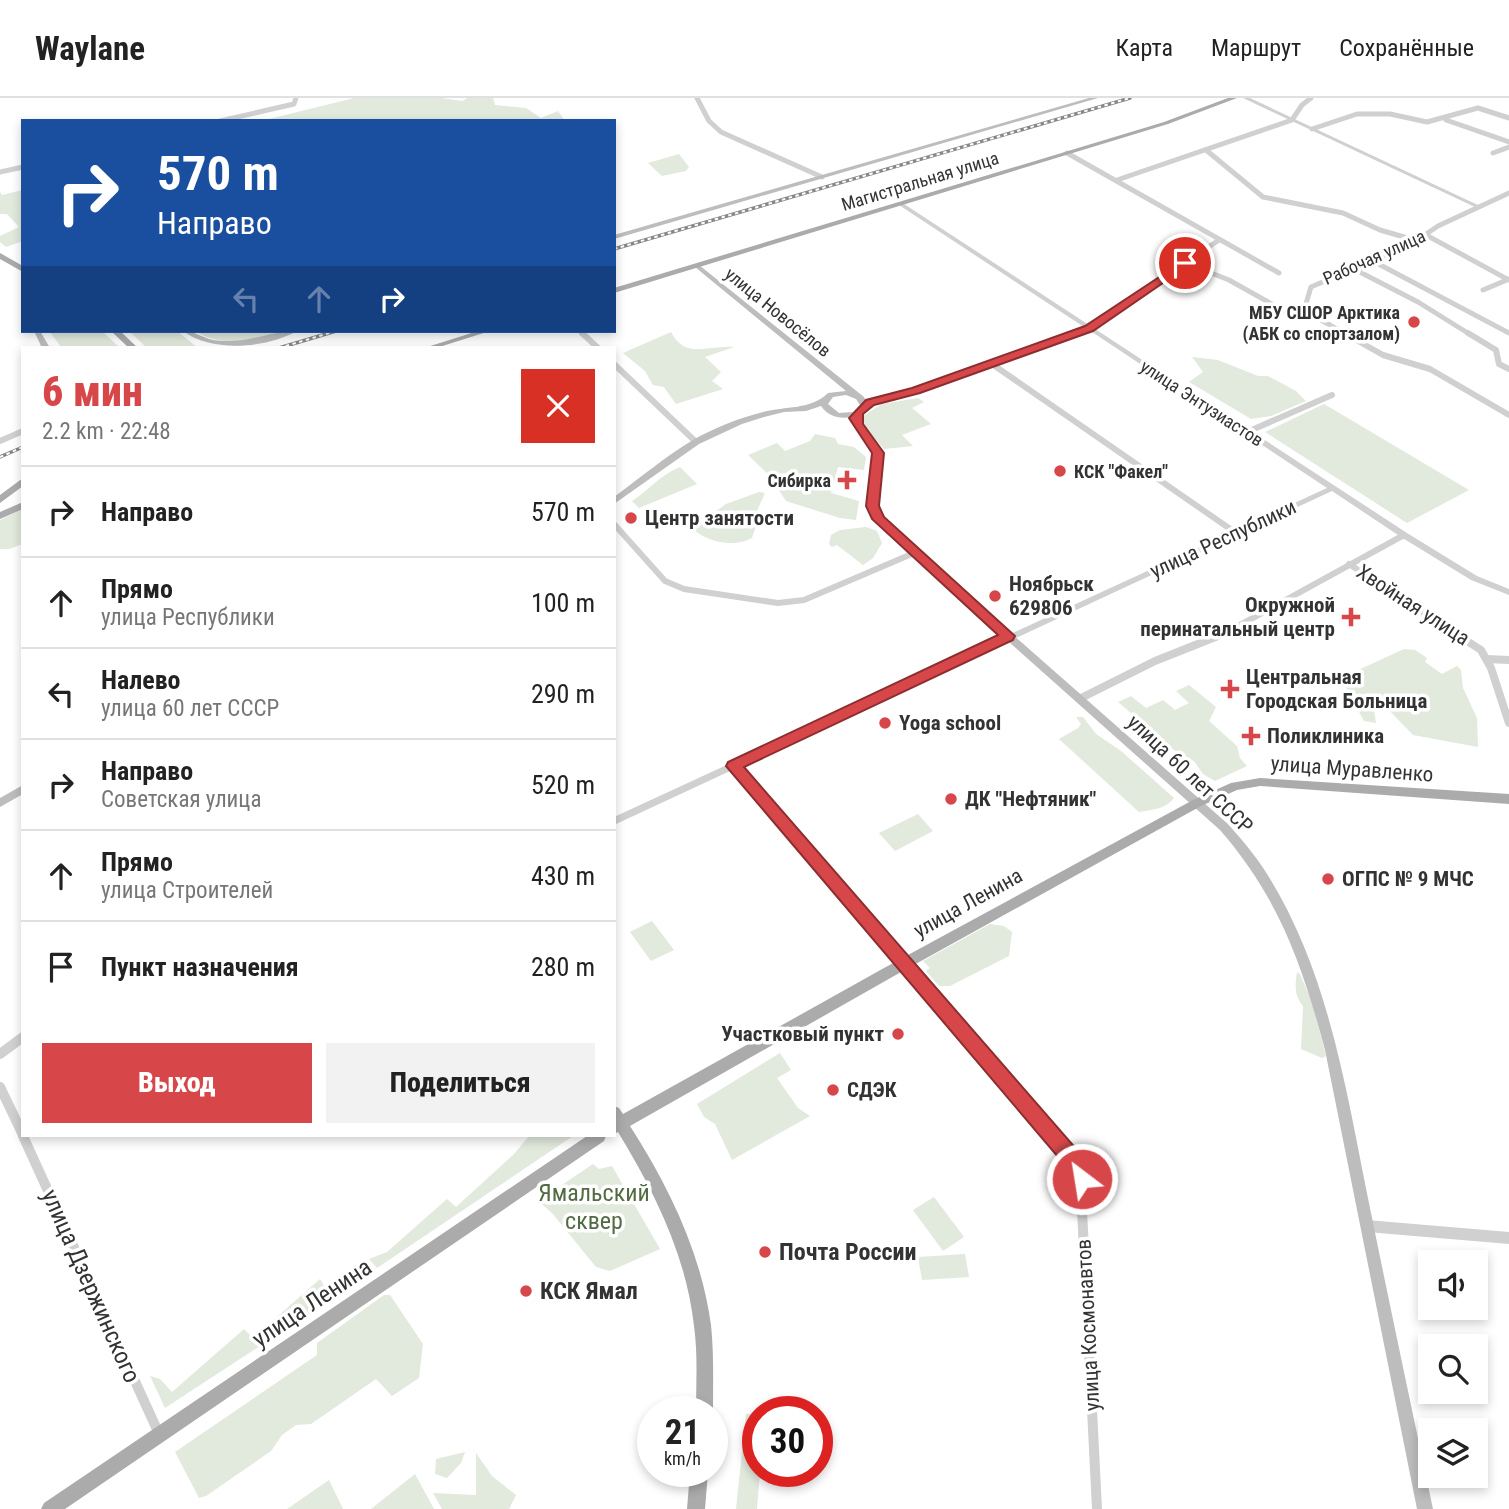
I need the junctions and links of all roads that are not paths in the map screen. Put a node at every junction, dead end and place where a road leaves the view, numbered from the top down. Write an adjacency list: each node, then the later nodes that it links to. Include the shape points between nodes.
1 (296, 98): 8 (street, via 294,104)
2 (697, 98): 18 (street, via 721,132)
3 (1095, 98): 18 (main road)
4 (1234, 98): 14 (main road, Магистральная улица)
5 (1246, 98): 9 (street)
6 (1311, 98): 9 (street)
7 (1509, 118): 10 (street, via 1478,108)
8 (229, 119)
9 (1292, 120): 11 (street); 13 (street)
10 (1445, 120): 11 (street, via 1357,114); 12 (street)
11 (1312, 129): 22 (street)
12 (1509, 145): 15 (street)
13 (1206, 150): 19 (street); 26 (street, via 1263,197 1343,213)
14 (1067, 153): 19 (street); 21 (main road, Магистральная улица)
15 (1493, 153)
16 (21, 167): 17 (street)
17 (0, 172)
18 (822, 177): 24 (main road)
19 (1117, 180): 25 (street)
20 (1509, 193): 22 (street, Рабочая улица)
21 (901, 204): 30 (main road, Магистральная улица); 38 (street, улица Энтузиастов)
22 (1477, 206): 23 (street, Рабочая улица)
23 (1426, 235): 26 (street, Рабочая улица); 34 (street)
24 (616, 236)
25 (1219, 240): 29 (street); 33 (street)
26 (1418, 241): 28 (street, Рабочая улица)
27 (0, 256): 32 (main road)
28 (1371, 260): 31 (street, Рабочая улица); 44 (street)
29 (1185, 263): 37 (street, via 1229,280 1284,311); 38 (street)
30 (697, 266): 35 (main road, Магистральная улица); 55 (main road, улица Новосёлов)
31 (1352, 268): 37 (street, Рабочая улица, via 1313,285); 54 (street, via 1496,350 1499,363)
32 (21, 269)
33 (1279, 273)
34 (1509, 279): 36 (street)
35 (616, 290)
36 (1483, 290)
37 (1304, 310): 63 (street, Рабочая улица, via 1383,355 1430,369)
38 (1089, 328): 52 (street); 65 (street, улица Энтузиастов)
39 (117, 333): 47 (main road)
40 (190, 333): 46 (main road)
41 (287, 333): 45 (main road)
42 (479, 333): 50 (main road)
43 (582, 333): 51 (street)
44 (1509, 334)
45 (271, 338): 46 (main road, via 233,344); 49 (main road)
46 (201, 340): 48 (main road)
47 (132, 346)
48 (204, 346)
49 (245, 346)
50 (435, 346)
51 (596, 346)
52 (992, 364): 59 (street); 76 (street)
53 (616, 366): 68 (street)
54 (1509, 369)
55 (839, 383): 57 (main road, via 838,390); 58 (main road, улица Новосёлов)
56 (1332, 395): 65 (street)
57 (828, 397): 58 (main road, via 847,393); 60 (main road, via 816,406); 62 (main road, via 824,406)
58 (858, 397): 59 (street); 61 (main road, via 863,402)
59 (880, 400): 61 (street)
60 (795, 410): 62 (main road); 68 (main road, via 754,417)
61 (861, 410): 62 (main road); 66 (main road, улица 60 лет СССР, via 855,420)
62 (833, 413): 66 (main road)
63 (1509, 415)
64 (21, 431): 67 (street)
65 (1247, 432): 70 (street, улица Энтузиастов)
66 (868, 438): 78 (main road, улица 60 лет СССР, via 879,459 872,498 875,512)
67 (0, 441)
68 (696, 442): 72 (main road)
69 (21, 483): 71 (main road)
70 (1332, 488): 76 (street, улица Республики); 77 (street, улица Энтузиастов)
71 (0, 500)
72 (616, 500)
73 (21, 506): 74 (main road)
74 (0, 516)
75 (616, 526): 78 (street, via 665,581 684,589 778,603 804,600)
76 (1236, 533): 81 (street, улица Республики)
77 (1404, 536): 79 (street); 80 (street, улица Энтузиастов, via 1474,578)
78 (914, 553): 81 (main road, улица 60 лет СССР)
79 (1349, 564): 82 (street, Хвойная улица, via 1464,638); 84 (street, via 1197,647 1155,661)
80 (1509, 592)
81 (1008, 636): 84 (main road, улица 60 лет СССР); 86 (street, улица Республики)
82 (1487, 659): 83 (street); 85 (street, Хвойная улица)
83 (1509, 660)
84 (1079, 699): 90 (main road, улица 60 лет СССР)
85 (1509, 723)
86 (734, 766): 91 (street); 92 (street, улица Космонавтов)
87 (21, 790): 89 (main road)
88 (1509, 799): 90 (main road, улица Муравленко, via 1260,782 1235,786)
89 (0, 803)
90 (1197, 803): 92 (main road, улица Ленина); 100 (main road, улица 60 лет СССР, via 1246,852 1273,895 1299,951 1331,1050)
91 (616, 820)
92 (905, 963): 96 (main road, улица Ленина); 107 (street, улица Космонавтов, via 1080,1170)
93 (21, 1038): 94 (street)
94 (0, 1054)
95 (0, 1087): 97 (street, улица Дзержинского)
96 (616, 1121): 102 (main road, via 659,1187 693,1268 703,1325)
97 (21, 1131)
98 (24, 1137): 103 (street, улица Дзержинского)
99 (598, 1137): 103 (main road, улица Ленина)
100 (1367, 1226): 101 (street); 108 (main road, улица 60 лет СССР)
101 (1509, 1238)
102 (704, 1396)
103 (160, 1436): 105 (main road, улица Ленина)
104 (698, 1487): 106 (main road)
105 (50, 1509)
106 (696, 1509)
107 (1097, 1509)
108 (1425, 1509)

